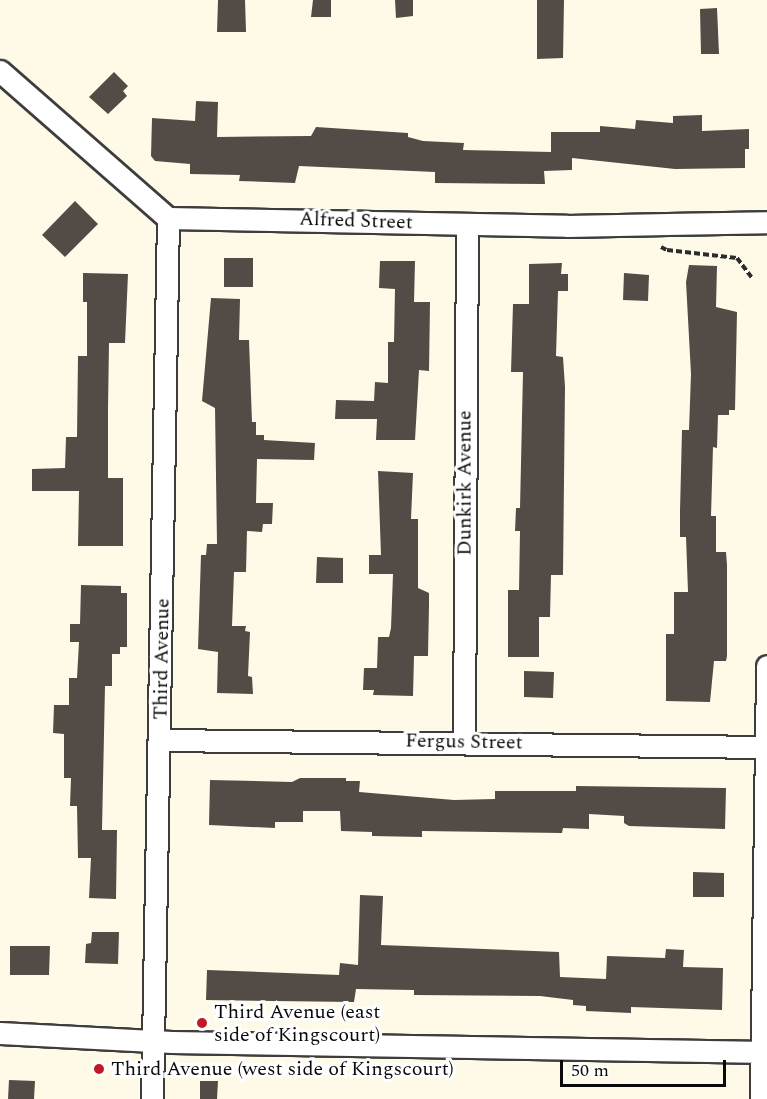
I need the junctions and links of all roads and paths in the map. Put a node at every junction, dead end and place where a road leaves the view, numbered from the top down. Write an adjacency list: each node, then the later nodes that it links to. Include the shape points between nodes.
1 (0, 71): 2 (street)
2 (168, 218): 4 (street, Alfred Street); 8 (street, Third Avenue)
3 (767, 222): 5 (street, Alfred Street)
4 (467, 225): 5 (street, Alfred Street); 9 (street, Dunkirk Avenue)
5 (632, 225): 6 (path, via 667,250 737,258)
6 (753, 279)
7 (767, 666): 10 (street)
8 (161, 740): 9 (street, Fergus Street); 12 (street, Third Avenue)
9 (464, 741): 10 (street, Fergus Street)
10 (766, 747): 13 (street)
11 (0, 1033): 12 (street)
12 (153, 1040): 13 (street); 14 (street, Third Avenue)
13 (764, 1052): 15 (street)
14 (152, 1099)
15 (761, 1099)

